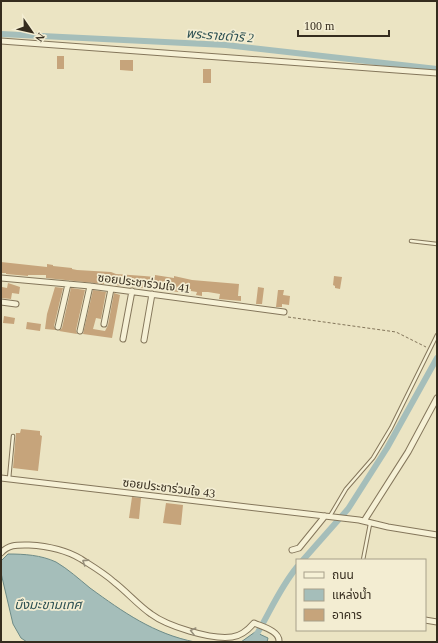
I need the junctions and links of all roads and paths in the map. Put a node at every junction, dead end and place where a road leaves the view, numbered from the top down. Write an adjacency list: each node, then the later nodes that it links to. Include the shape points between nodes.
1 (1, 41): 2 (street)
2 (437, 73)
3 (411, 241): 4 (lane)
4 (437, 244)
5 (1, 278): 6 (street, ซอยประชาร่วมใจ 41)
6 (68, 284): 7 (street, ซอยประชาร่วมใจ 41); 15 (street)
7 (90, 286): 8 (street, ซอยประชาร่วมใจ 41); 16 (street)
8 (111, 289): 9 (street, ซอยประชาร่วมใจ 41); 14 (street)
9 (132, 291): 10 (street, ซอยประชาร่วมใจ 41); 18 (street)
10 (152, 294): 13 (street, ซอยประชาร่วมใจ 41); 19 (street)
11 (1, 302): 12 (street)
12 (16, 304)
13 (284, 314): 20 (path, via 396,332)
14 (104, 324)
15 (58, 327)
16 (80, 331)
17 (437, 335): 20 (lane)
18 (123, 339)
19 (144, 340)
20 (429, 349): 25 (lane, via 384,440 373,458 346,489)
21 (437, 398): 26 (street, via 408,452)
22 (13, 436): 24 (lane)
23 (1, 478): 24 (street, ซอยประชาร่วมใจ 43)
24 (9, 479): 25 (street, ซอยประชาร่วมใจ 43)
25 (330, 517): 26 (street, ซอยประชาร่วมใจ 43); 29 (street, via 299,548)
26 (362, 521): 27 (street, ซอยประชาร่วมใจ 43)
27 (371, 523): 28 (street, ซอยประชาร่วมใจ 43); 31 (lane)
28 (437, 535)
29 (292, 550)
30 (1, 552): 34 (street, one-way to 30, via 278,635 254,623 245,633 223,638 164,623 150,614 113,580 67,552 39,546 16,545 9,546)
31 (363, 559)
32 (426, 620): 33 (street)
33 (437, 622)
34 (279, 642)

